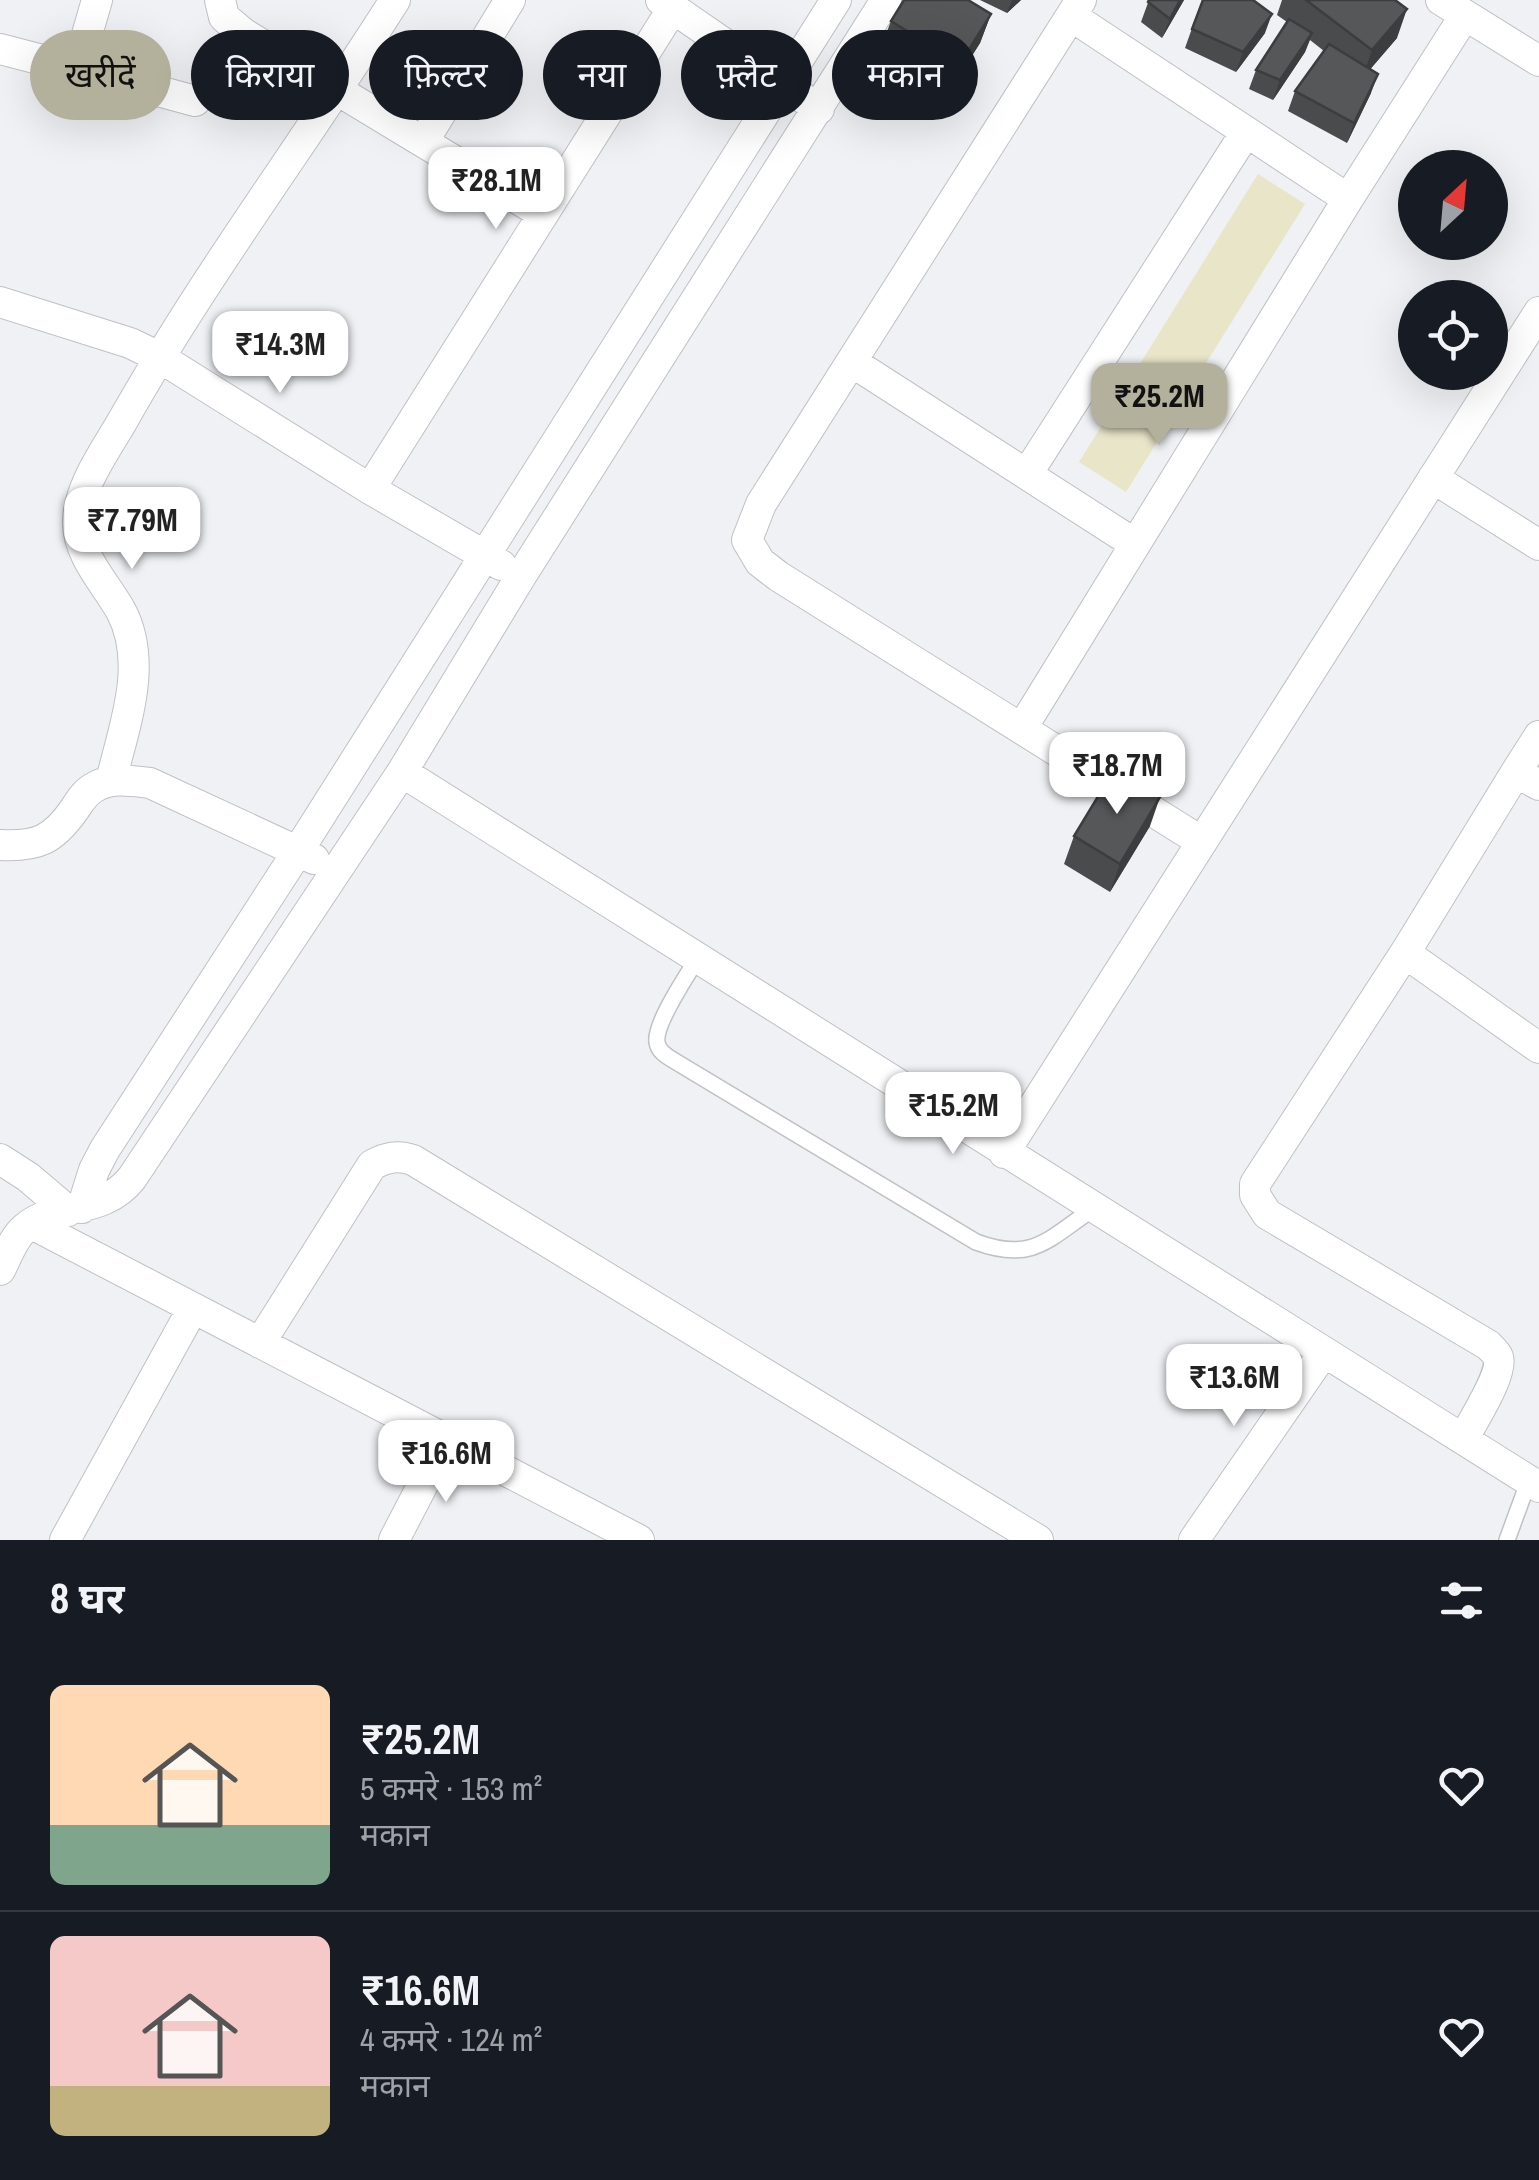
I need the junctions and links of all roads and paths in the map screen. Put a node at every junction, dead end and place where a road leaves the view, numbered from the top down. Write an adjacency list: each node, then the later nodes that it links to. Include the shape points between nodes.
1 (97, 0): 10 (street)
2 (220, 0): 11 (street, via 224,17)
3 (395, 0): 17 (street)
4 (510, 0): 24 (street)
5 (836, 0): 13 (street)
6 (886, 0): 20 (street)
7 (667, 4): 12 (street); 26 (street)
8 (1076, 8): 23 (street); 30 (street)
9 (1453, 8): 16 (street); 25 (street)
10 (89, 30)
11 (239, 30)
12 (705, 30)
13 (812, 37)
14 (0, 49): 15 (street)
15 (30, 57)
16 (1539, 60)
17 (349, 72)
18 (349, 98): 24 (street)
19 (812, 104): 20 (street)
20 (819, 109): 37 (street)
21 (318, 120): 29 (street)
22 (759, 120): 36 (street)
23 (1246, 132): 25 (street); 31 (street)
24 (423, 142): 26 (street)
25 (1348, 199): 34 (street)
26 (542, 214): 33 (street)
27 (0, 302): 29 (street)
28 (1539, 312): 32 (street)
29 (159, 357): 33 (street); 42 (street, via 96,468 78,524 84,552 122,612 136,667)
30 (852, 362): 31 (street); 38 (street, via 761,504 746,540 778,576)
31 (1027, 474): 34 (street)
32 (1433, 478): 35 (street); 43 (street)
33 (370, 489): 36 (street)
34 (1136, 544): 38 (street)
35 (1539, 545)
36 (485, 555): 37 (street); 45 (street)
37 (521, 576): 40 (street)
38 (1022, 728): 43 (street)
39 (1539, 736): 41 (street)
40 (402, 772): 46 (street); 48 (street)
41 (1528, 779): 47 (street)
42 (111, 781): 44 (street, via 83,796 54,834); 45 (street, via 150,783)
43 (1202, 842): 50 (street)
44 (0, 846)
45 (298, 851): 46 (street); 53 (street, via 106,1150)
46 (336, 870): 53 (street, via 132,1178 108,1199)
47 (1405, 953): 49 (street); 59 (street, via 1260,1173 1255,1195 1267,1214 1495,1352 1497,1373)
48 (697, 959): 50 (street); 52 (lane, via 658,1029 661,1052 673,1060 996,1250 1032,1249)
49 (1539, 1048)
50 (1004, 1153): 52 (street)
51 (0, 1159): 53 (street)
52 (1093, 1208): 58 (street)
53 (75, 1210): 54 (street)
54 (32, 1224): 55 (street); 56 (street)
55 (0, 1270)
56 (193, 1308): 57 (street); 62 (street)
57 (260, 1344): 60 (street); 65 (street, via 372,1165 402,1156)
58 (1324, 1352): 59 (street); 66 (street)
59 (1464, 1438): 61 (street)
60 (445, 1442): 63 (street); 64 (street)
61 (1534, 1484): 67 (lane)
62 (65, 1540)
63 (394, 1540)
64 (639, 1540)
65 (1038, 1540)
66 (1194, 1540)
67 (1507, 1540)

